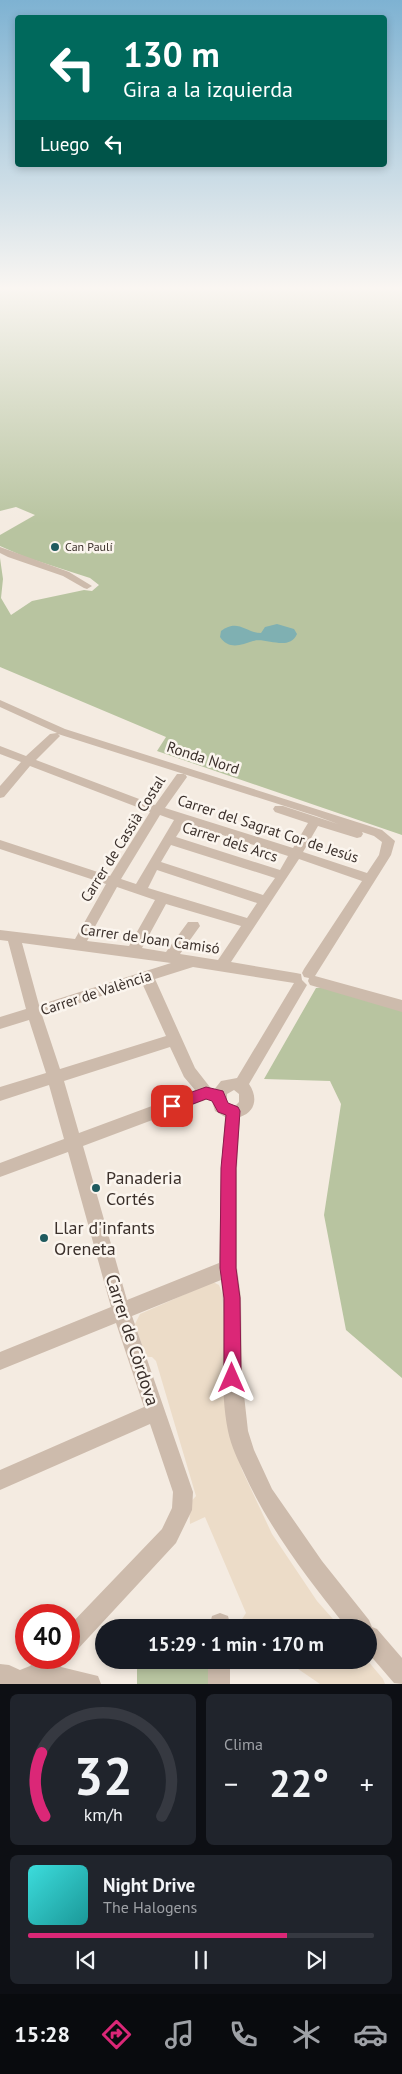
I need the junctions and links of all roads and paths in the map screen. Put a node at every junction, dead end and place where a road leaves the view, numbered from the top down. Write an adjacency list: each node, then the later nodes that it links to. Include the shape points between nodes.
1 (0, 550): 2 (street, via 69,574)
2 (87, 586)
3 (0, 703): 15 (street, Ronda Nord, via 61,731 378,833)
4 (0, 712): 5 (street, Ronda Nord)
5 (54, 736): 7 (street); 8 (street, Ronda Nord)
6 (0, 750): 7 (street, Carrer del Sagrat Cor de Jesús)
7 (28, 761): 9 (street); 10 (street, Carrer del Sagrat Cor de Jesús)
8 (181, 777): 10 (street, Carrer de Cassià Costal); 12 (street, Ronda Nord)
9 (0, 794)
10 (156, 810): 11 (street, Carrer del Sagrat Cor de Jesús); 20 (street, Carrer de Cassià Costal)
11 (182, 818): 13 (street); 16 (street, Carrer del Sagrat Cor de Jesús)
12 (315, 821): 15 (street, Ronda Nord); 16 (street)
13 (168, 839): 17 (street); 18 (street, Carrer dels Arcs)
14 (0, 844): 20 (street)
15 (388, 844): 19 (street, via 385,856)
16 (297, 853): 18 (street); 19 (street, Carrer del Sagrat Cor de Jesús)
17 (153, 864): 21 (street); 23 (street)
18 (283, 876): 23 (street)
19 (370, 879): 33 (street)
20 (112, 882): 21 (street); 27 (street, Carrer de Cassià Costal)
21 (140, 890): 22 (street)
22 (163, 898): 24 (street); 28 (street)
23 (266, 902): 24 (street)
24 (251, 924): 31 (street)
25 (193, 926): 29 (street)
26 (7, 937): 27 (street, Carrer de Joan Camisó); 35 (street, Carrer de Còrdova)
27 (79, 944): 28 (street, Carrer de Joan Camisó)
28 (134, 952): 29 (street, Carrer de Joan Camisó)
29 (169, 958): 30 (street, Carrer de Joan Camisó)
30 (192, 962): 31 (street, Carrer de Joan Camisó); 32 (street, Carrer de València)
31 (222, 965): 33 (street, Carrer de Joan Camisó)
32 (146, 976): 35 (street, Carrer de València); 37 (street)
33 (305, 979): 34 (street, Carrer de Joan Camisó); 39 (street)
34 (402, 1006)
35 (34, 1013): 36 (street, Carrer de València); 38 (street, Carrer de Còrdova)
36 (0, 1023)
37 (174, 1040): 38 (street); 41 (street, via 190,1072)
38 (55, 1078): 40 (street); 43 (street, Carrer de Còrdova)
39 (240, 1086): 41 (street, via 227,1085); 42 (street, via 248,1092 249,1101 244,1108)
40 (0, 1094)
41 (212, 1095): 42 (street, via 223,1107); 43 (street)
42 (233, 1111): 45 (street)
43 (73, 1142): 44 (street); 46 (street, Carrer de Còrdova)
44 (0, 1170)
45 (228, 1268): 46 (street); 50 (street, via 232,1298 232,1378 238,1431 245,1453 265,1496 314,1569)
46 (121, 1310): 47 (street); 48 (street, Carrer de Còrdova)
47 (0, 1361)
48 (155, 1412): 49 (street); 51 (street, Carrer de Còrdova, via 183,1492 182,1510 169,1536)
49 (0, 1480)
50 (354, 1619)
51 (80, 1630)
52 (377, 1646): 55 (street)
53 (31, 1669): 56 (street)
54 (219, 1669): 58 (street)
55 (402, 1675)
56 (14, 1677): 57 (street)
57 (90, 1684)
58 (219, 1684)

